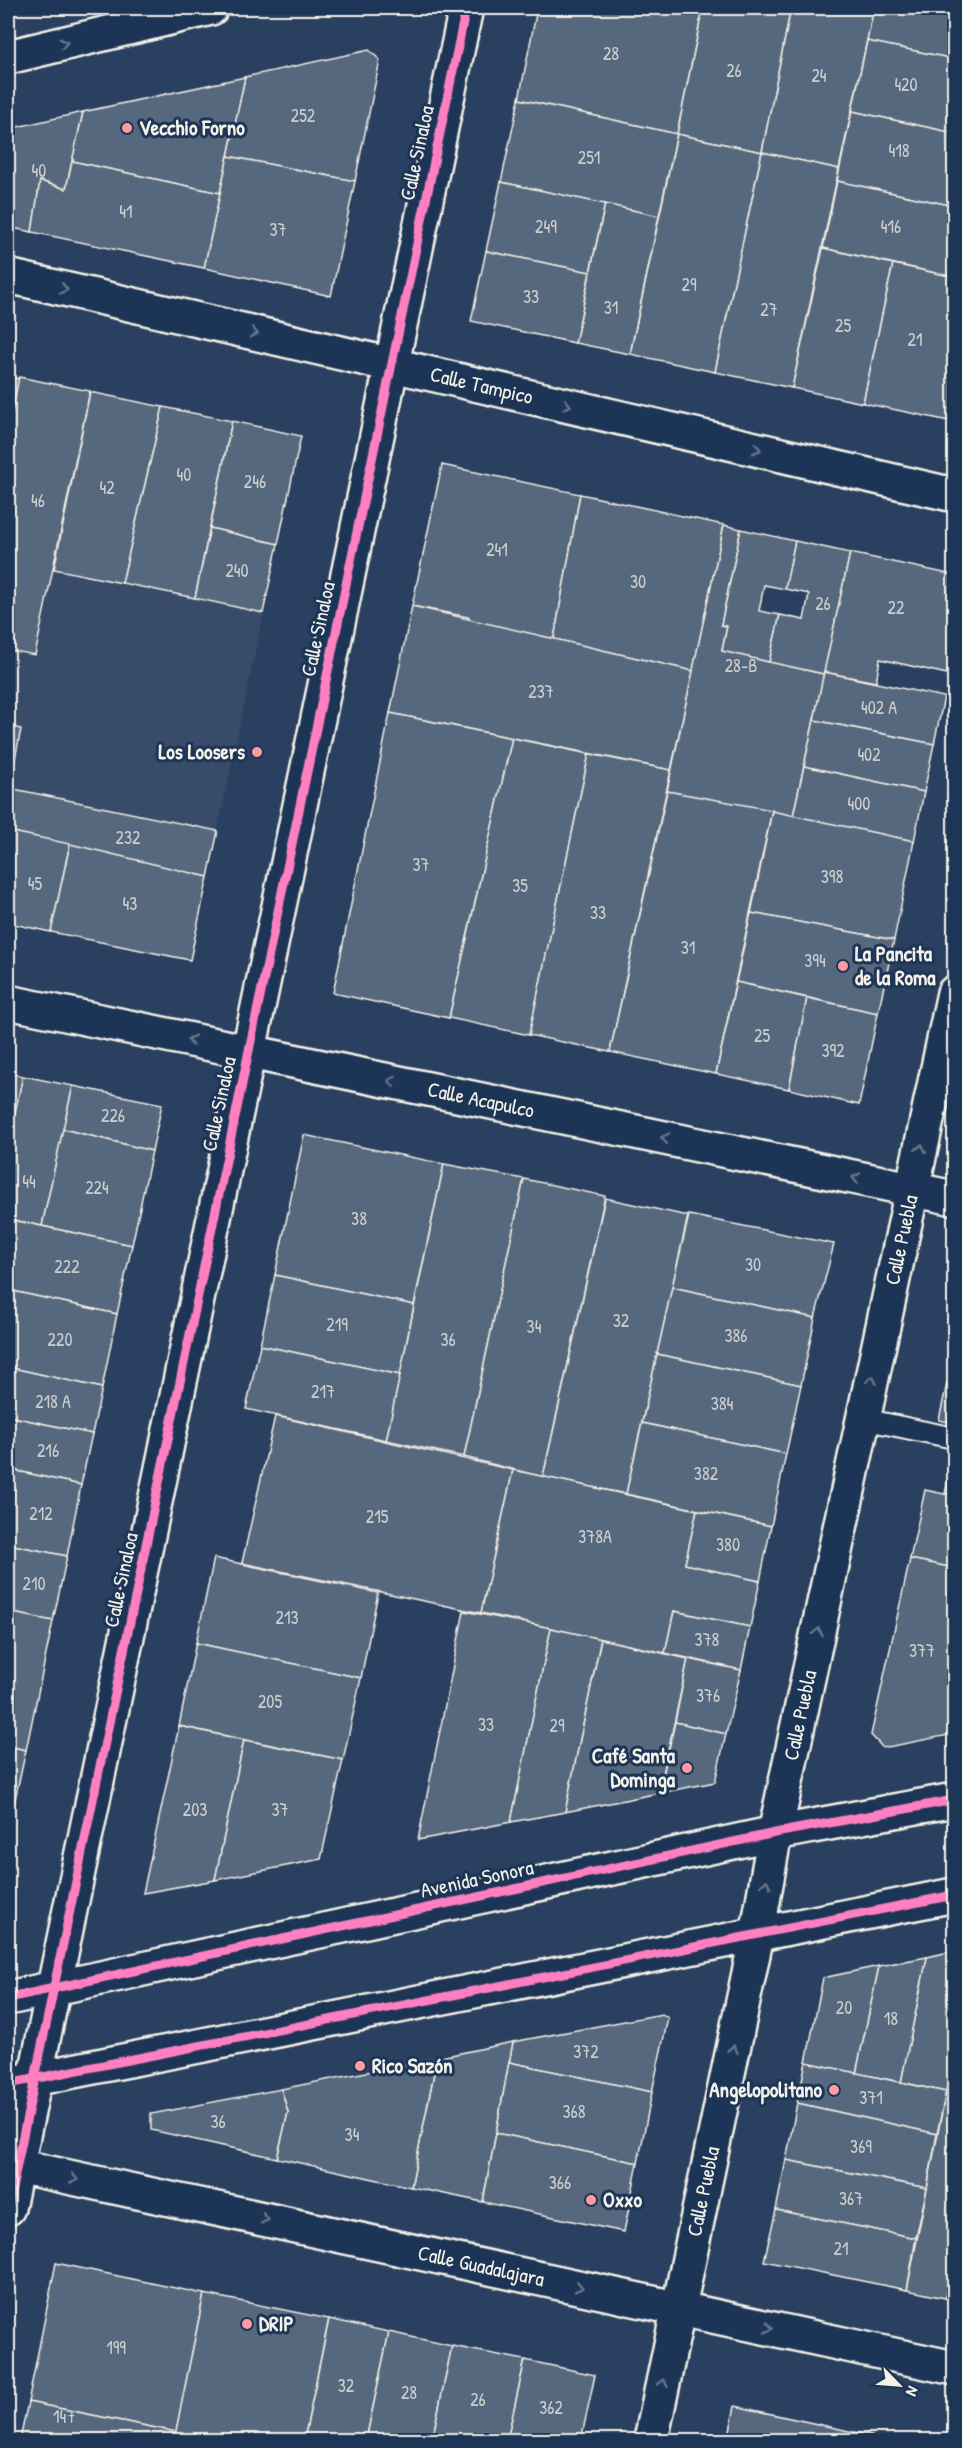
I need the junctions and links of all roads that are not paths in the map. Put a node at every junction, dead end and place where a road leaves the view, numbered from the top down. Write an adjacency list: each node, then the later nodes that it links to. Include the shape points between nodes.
1 (212, 8): 3 (street, one-way to 1)
2 (466, 8): 5 (street, Calle Sinaloa)
3 (8, 57)
4 (8, 276): 5 (street, Calle Tampico, one-way to 5)
5 (391, 365): 6 (street, Calle Tampico, one-way to 6); 9 (street, Calle Sinaloa)
6 (954, 495)
7 (954, 993): 10 (street, Calle Puebla, one-way to 7)
8 (8, 1002): 9 (street, Calle Acapulco, one-way to 8)
9 (249, 1052): 10 (street, Calle Acapulco, one-way to 9); 18 (street, Calle Sinaloa)
10 (912, 1190): 11 (street, Calle Acapulco); 12 (street, Calle Puebla, one-way to 10)
11 (954, 1198)
12 (863, 1419): 13 (lane); 15 (street, Calle Puebla, one-way to 12)
13 (954, 1438)
14 (954, 1800): 15 (street, Avenida Sonora)
15 (775, 1833): 17 (street, Calle Puebla, one-way to 15); 18 (street, Avenida Sonora)
16 (954, 1895): 17 (street)
17 (757, 1935): 20 (street); 23 (street, Calle Puebla, one-way to 17)
18 (54, 1989): 19 (street, Avenida Sonora); 20 (street, Calle Sinaloa)
19 (8, 1998)
20 (22, 2081): 21 (street, Calle Sinaloa)
21 (12, 2165): 22 (street, Calle Sinaloa); 23 (street, Calle Guadalajara, one-way to 23)
22 (8, 2208)
23 (679, 2308): 24 (street, Calle Guadalajara, one-way to 24); 25 (street, Calle Puebla, one-way to 23)
24 (954, 2368)
25 (651, 2440)

